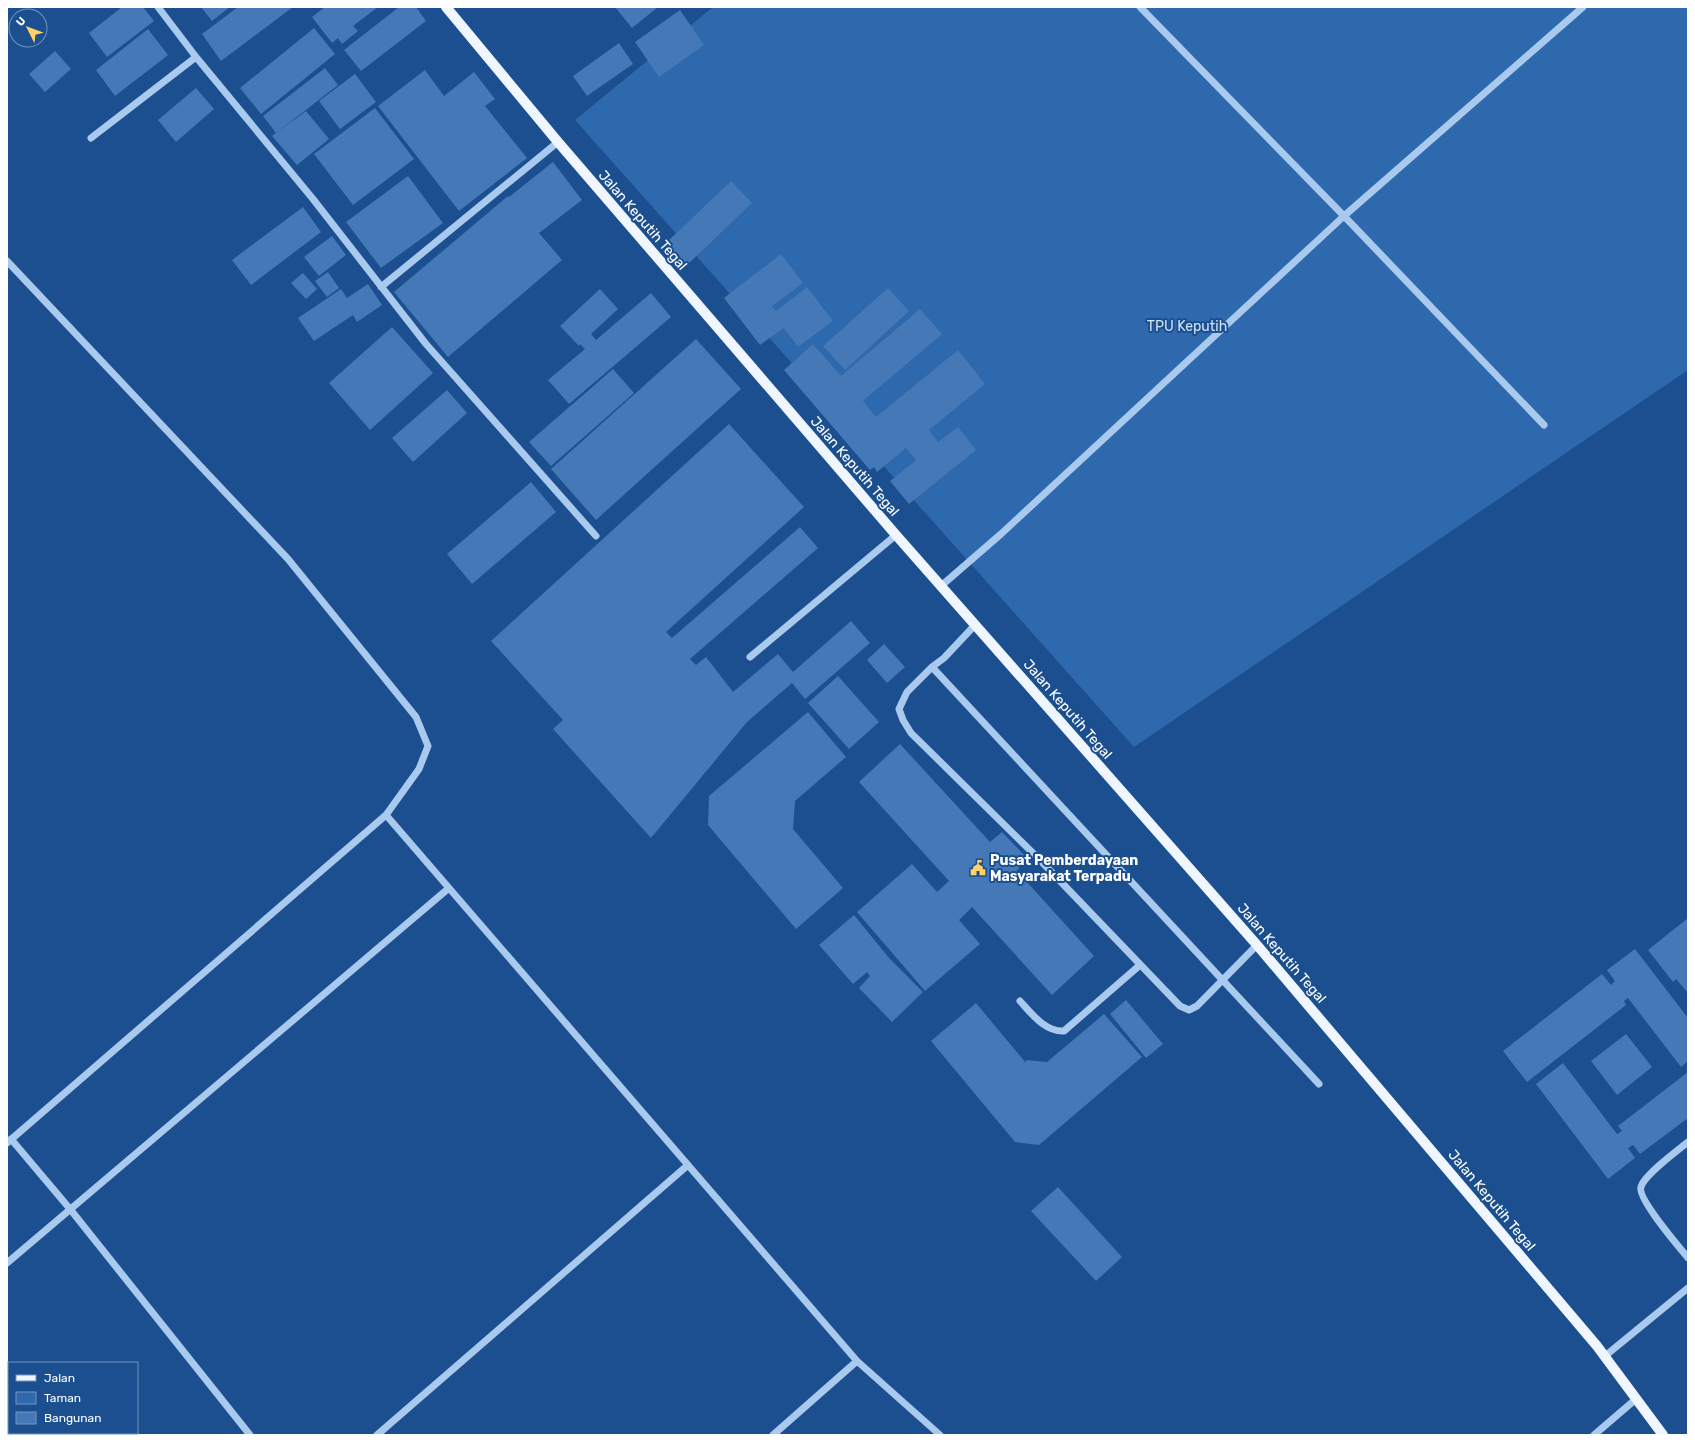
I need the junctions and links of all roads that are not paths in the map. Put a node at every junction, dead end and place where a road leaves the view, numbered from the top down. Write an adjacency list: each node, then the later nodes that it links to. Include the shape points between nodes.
1 (158, 7): 5 (street)
2 (446, 7): 7 (main road, Jalan Keputih Tegal)
3 (1140, 7): 8 (street)
4 (1583, 7): 8 (street)
5 (196, 57): 6 (street); 10 (street, via 313,199)
6 (91, 138)
7 (558, 142): 10 (street); 12 (main road, Jalan Keputih Tegal)
8 (1344, 216): 11 (street); 14 (street, via 1001,534)
9 (7, 261): 18 (street, via 288,559 416,717 428,746 419,769)
10 (381, 287): 13 (street, via 426,344)
11 (1544, 425)
12 (896, 535): 14 (main road, Jalan Keputih Tegal); 16 (street)
13 (596, 536)
14 (941, 586): 15 (main road, Jalan Keputih Tegal)
15 (976, 626): 17 (street); 20 (main road, Jalan Keputih Tegal)
16 (750, 657)
17 (932, 667): 21 (street, via 907,692 899,709 911,732 1039,859); 22 (street)
18 (386, 815): 19 (street); 25 (street)
19 (449, 888): 27 (street); 28 (street)
20 (1257, 945): 22 (street); 32 (main road, Jalan Keputih Tegal)
21 (1140, 965): 22 (street, via 1180,1006 1189,1010 1197,1006); 23 (street, via 1064,1032 1055,1032 1043,1025)
22 (1222, 981): 24 (street)
23 (1020, 1001)
24 (1319, 1084)
25 (9, 1141): 28 (street)
26 (1688, 1142): 29 (street, via 1650,1174 1641,1184 1640,1194)
27 (688, 1165): 33 (street); 36 (street)
28 (70, 1209): 30 (street); 35 (street)
29 (1688, 1258)
30 (7, 1263)
31 (1688, 1288): 32 (street)
32 (1605, 1356): 34 (main road, Jalan Keputih Tegal)
33 (857, 1362): 37 (street); 38 (street)
34 (1636, 1398): 39 (street); 40 (main road, Jalan Keputih Tegal)
35 (250, 1435)
36 (377, 1435)
37 (773, 1435)
38 (940, 1435)
39 (1594, 1435)
40 (1663, 1435)

